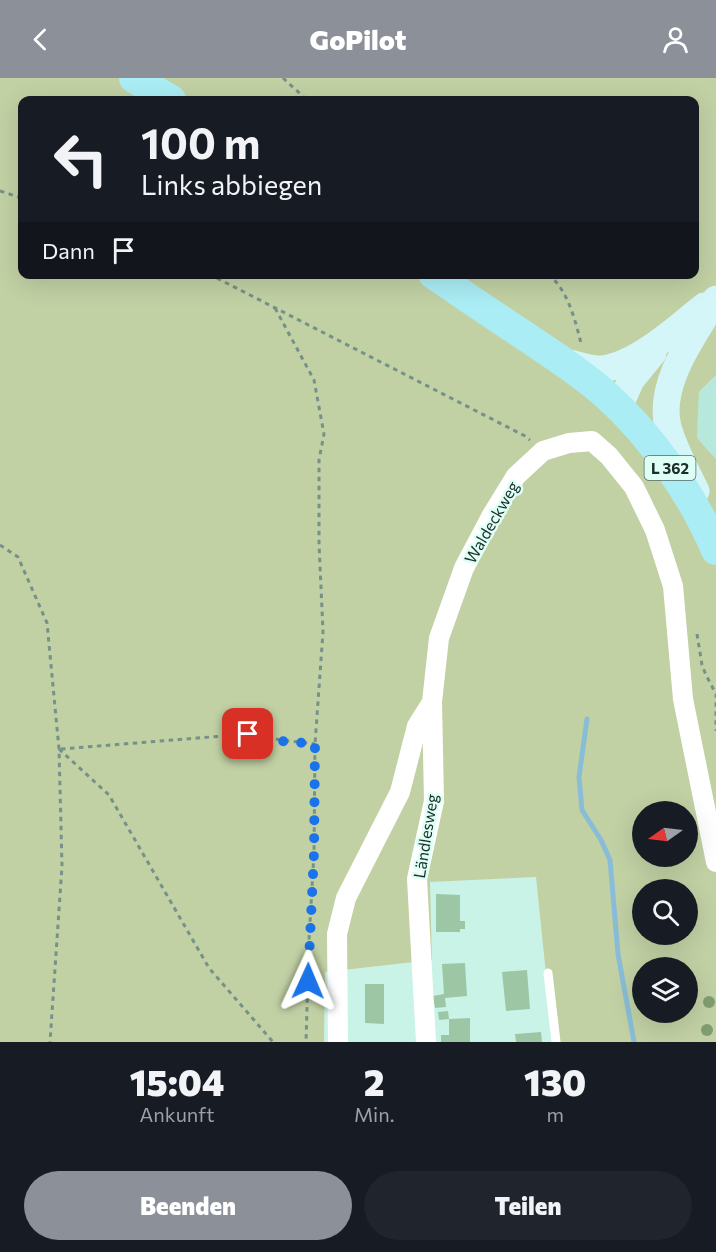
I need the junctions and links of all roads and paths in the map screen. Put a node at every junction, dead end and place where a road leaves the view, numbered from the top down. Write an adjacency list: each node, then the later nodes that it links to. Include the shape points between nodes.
1 (134, 78): 3 (main road)
2 (283, 78): 4 (path)
3 (164, 96)
4 (303, 96)
5 (0, 191): 6 (path)
6 (18, 197)
7 (219, 279): 11 (path)
8 (440, 279): 13 (main road, L 362)
9 (554, 279): 13 (path, via 574,317 583,350)
10 (716, 297): 12 (main road)
11 (275, 308): 15 (path, via 525,436); 22 (path, via 314,380 324,434 319,543 323,632)
12 (676, 344): 13 (main road, via 600,370); 14 (main road, via 643,396); 16 (main road, via 666,397 667,419 702,504)
13 (565, 362): 14 (main road, L 362)
14 (619, 407): 16 (main road, L 362, via 673,472)
15 (543, 451): 20 (street, Waldeckweg, via 516,476 464,568 439,638); 24 (street, Waldeckweg, via 592,441 634,487 655,530 673,586 683,699)
16 (713, 544)
17 (0, 545): 23 (path, via 18,557 47,624)
18 (695, 625): 19 (path, via 702,665)
19 (716, 694): 21 (path)
20 (432, 702): 29 (street, Waldeckweg, via 417,726 400,792 346,898 337,934); 30 (street, Ländlesweg, via 434,801 417,879)
21 (716, 731)
22 (315, 744): 23 (path, via 248,734); 28 (path)
23 (59, 749): 26 (path, via 62,866); 27 (path, via 109,795 209,968)
24 (716, 862)
25 (548, 973): 31 (lane)
26 (50, 1042)
27 (273, 1042)
28 (306, 1042)
29 (338, 1042)
30 (426, 1042)
31 (556, 1042)

